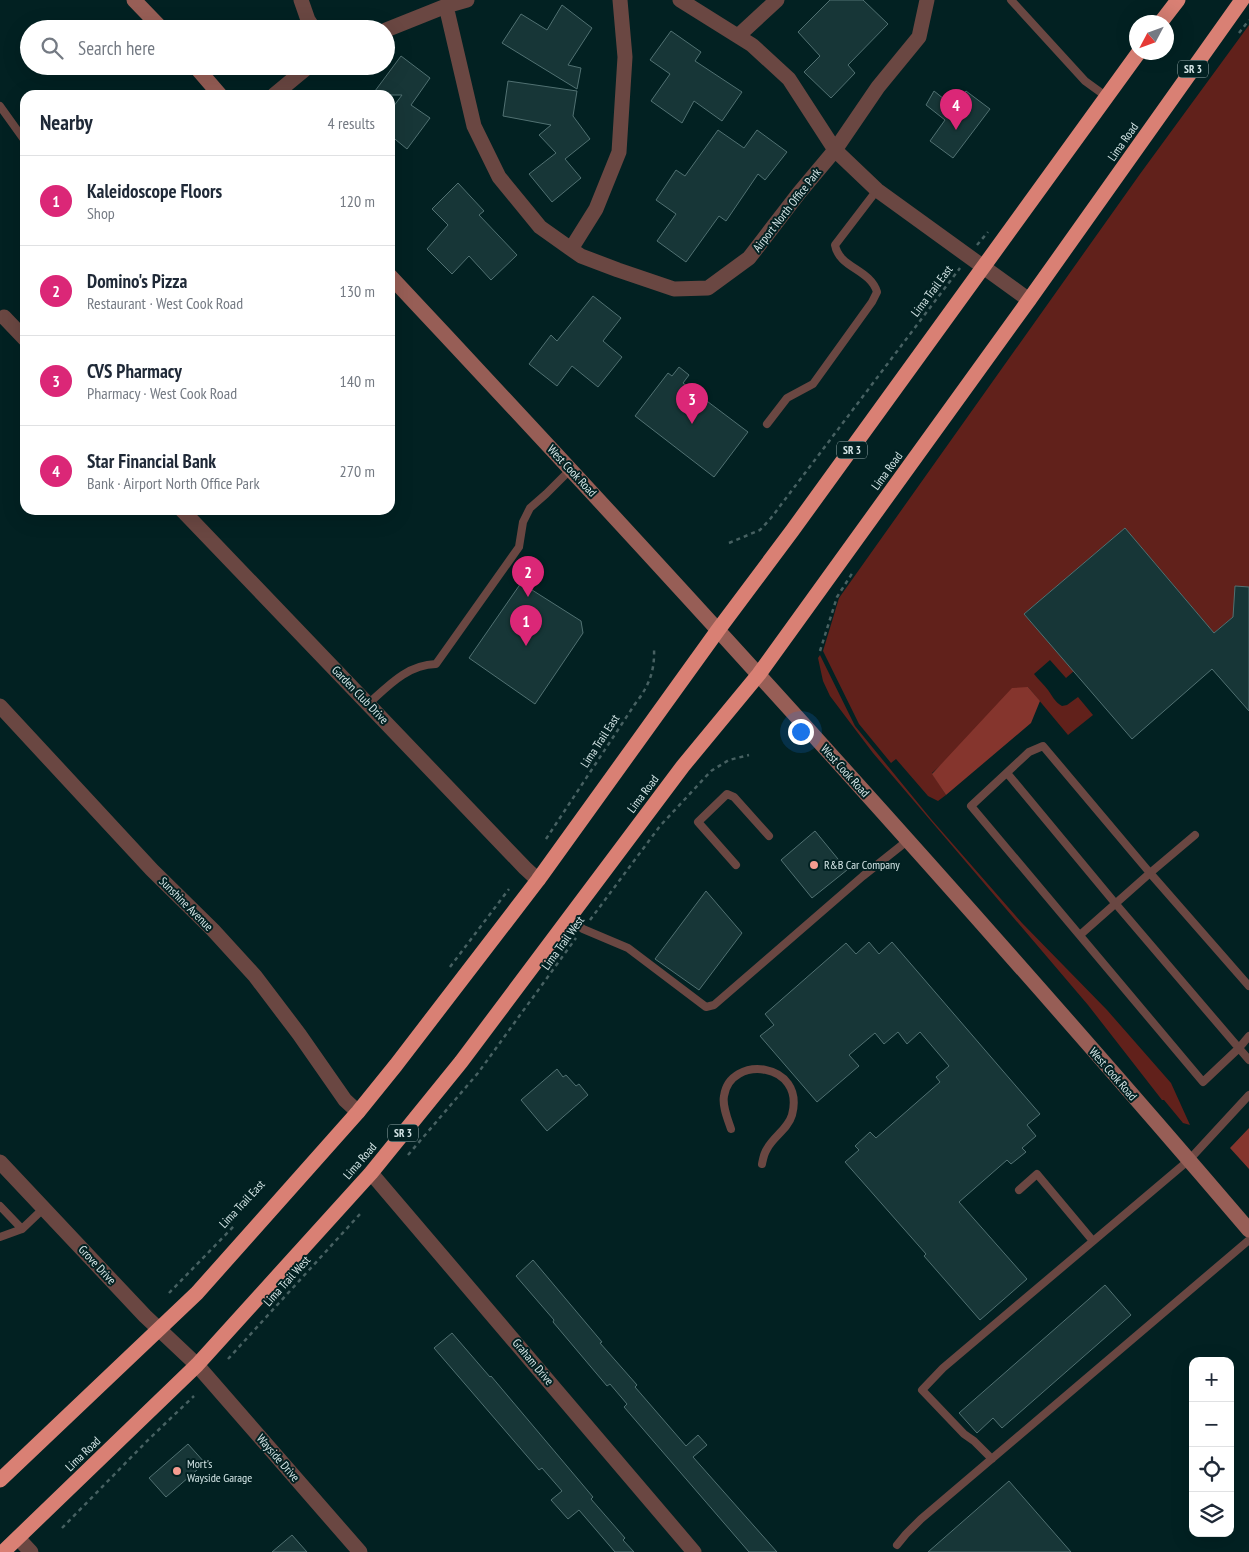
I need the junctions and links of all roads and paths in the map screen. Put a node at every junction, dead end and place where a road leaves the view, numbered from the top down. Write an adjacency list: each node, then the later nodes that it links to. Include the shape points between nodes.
1 (134, 0): 13 (main road)
2 (301, 0): 14 (street)
3 (467, 0): 11 (street)
4 (620, 0): 28 (street, via 625,57 619,152 596,209)
5 (680, 0): 16 (street)
6 (777, 0): 16 (street)
7 (927, 0): 25 (street, Airport North Office Park, via 919,38 878,87)
8 (1011, 0): 22 (lane, via 1085,81)
9 (1178, 0): 12 (highway)
10 (1242, 0): 32 (highway, Lima Road / SR 3)
11 (446, 6): 15 (street); 28 (street, Airport North Office Park, via 478,138 500,177 540,227)
12 (1166, 15)
13 (153, 20)
14 (308, 20)
15 (395, 26)
16 (738, 36): 25 (street, via 789,79)
17 (1133, 60): 22 (highway, SR 3)
18 (203, 75): 20 (main road)
19 (298, 75): 21 (street)
20 (216, 90)
21 (280, 90)
22 (1107, 97): 30 (highway, SR 3)
23 (0, 106): 24 (lane)
24 (20, 134)
25 (835, 150): 26 (street); 28 (street, Airport North Office Park, via 750,258 708,288 674,288 581,256)
26 (877, 190): 29 (street); 35 (lane, via 835,245 842,259 874,284 874,297 813,384 787,398)
27 (993, 226): 29 (path, Lima Trail East)
28 (571, 249)
29 (968, 257): 30 (street); 38 (path, Lima Trail East, via 771,518 760,530)
30 (984, 268): 32 (street); 39 (highway, SR 3)
31 (395, 281): 36 (main road, West Cook Road)
32 (1029, 300): 41 (highway, Lima Road / SR 3)
33 (4, 316): 34 (street)
34 (20, 334)
35 (767, 424)
36 (571, 469): 39 (main road, West Cook Road); 42 (lane, via 530,508 523,522 519,547 436,664 424,664 396,678)
37 (187, 515): 42 (street, Garden Club Drive)
38 (729, 543)
39 (718, 630): 41 (main road, West Cook Road); 52 (highway, SR 3)
40 (654, 648): 48 (path, Lima Trail East, via 647,690)
41 (759, 674): 49 (main road, West Cook Road); 54 (highway, Lima Road / SR 3, via 683,766)
42 (368, 704): 52 (street, Garden Club Drive)
43 (0, 706): 62 (street, Sunshine Avenue, via 255,976 345,1100)
44 (749, 755): 55 (path, Lima Trail West, via 729,760 711,771 660,826)
45 (1007, 773): 51 (lane, via 1029,752 1044,746); 53 (lane); 56 (lane, via 971,806)
46 (1196, 835): 51 (lane)
47 (769, 836): 50 (lane, via 734,797 727,794 698,822)
48 (546, 839)
49 (907, 841): 55 (lane, via 714,1005 706,1006 628,948); 65 (main road, West Cook Road)
50 (736, 865)
51 (1150, 873): 53 (lane); 57 (lane)
52 (538, 880): 62 (highway, SR 3)
53 (1115, 904): 56 (lane); 59 (lane)
54 (569, 918): 55 (lane); 68 (highway, Lima Road / SR 3, via 461,1062)
55 (584, 929): 64 (path, Lima Trail West, via 478,1073)
56 (1080, 935): 59 (lane, via 1203,1082)
57 (1249, 986)
58 (1249, 1036): 59 (lane)
59 (1239, 1048): 60 (lane)
60 (1249, 1060)
61 (1249, 1095): 65 (lane)
62 (358, 1112): 80 (highway, SR 3, via 198,1293)
63 (731, 1129): 67 (lane, via 724,1096 730,1082 740,1073 754,1069 771,1070 781,1076 791,1089 794,1100 792,1117 767,1149)
64 (403, 1160)
65 (1189, 1160): 75 (main road, West Cook Road); 78 (lane)
66 (0, 1162): 71 (street, Grove Drive)
67 (762, 1164)
68 (371, 1173): 82 (highway, Lima Road / SR 3); 92 (street, Graham Drive)
69 (1019, 1190): 78 (lane, via 1037,1174)
70 (0, 1206): 74 (lane)
71 (44, 1208): 74 (lane); 80 (street, Grove Drive)
72 (360, 1214): 81 (path, Lima Trail West)
73 (236, 1224): 79 (path, Lima Trail East)
74 (22, 1229): 76 (lane)
75 (1249, 1230)
76 (0, 1238)
77 (1249, 1240): 84 (lane)
78 (1093, 1241): 84 (lane, via 943,1368 922,1390)
79 (169, 1293)
80 (158, 1330): 82 (street, Grove Drive); 85 (highway, SR 3)
81 (228, 1360)
82 (197, 1365): 87 (highway, Lima Road / SR 3); 91 (street, Wayside Drive)
83 (194, 1396): 86 (path)
84 (992, 1459): 88 (lane, via 921,1519)
85 (0, 1480)
86 (62, 1528)
87 (18, 1538): 89 (highway, Lima Road / SR 3); 90 (street)
88 (897, 1545)
89 (3, 1552)
90 (30, 1552)
91 (360, 1552)
92 (694, 1552)

